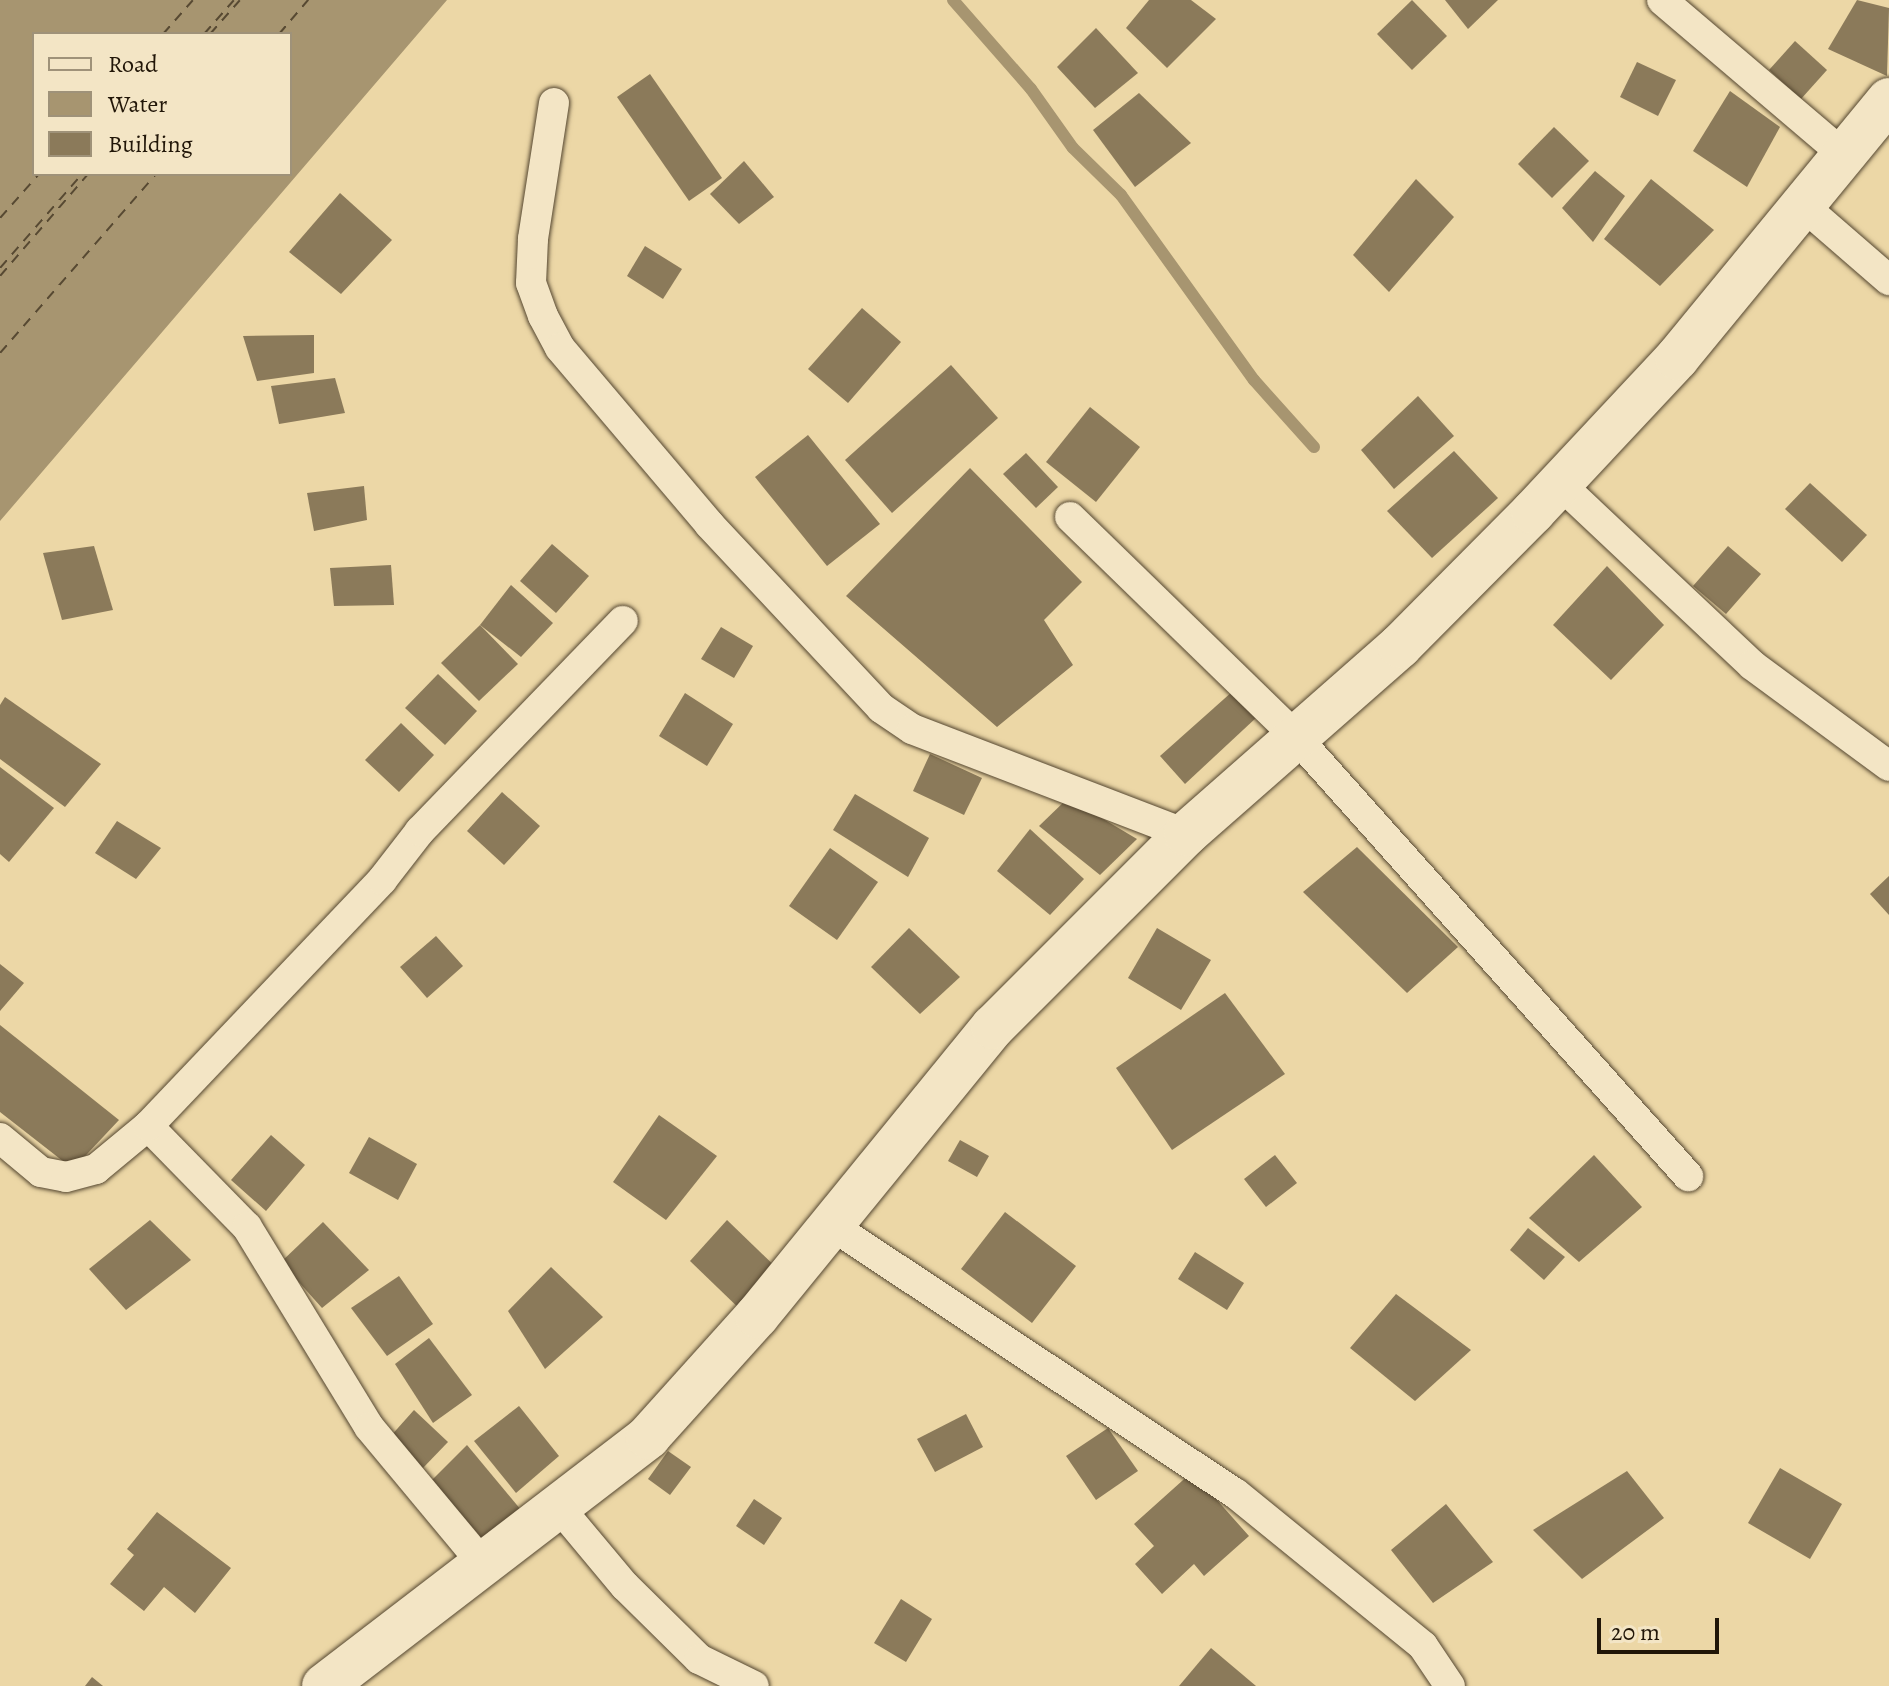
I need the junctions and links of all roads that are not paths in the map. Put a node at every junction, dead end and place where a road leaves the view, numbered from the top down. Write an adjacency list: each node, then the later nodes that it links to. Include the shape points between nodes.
1 (1662, 0): 4 (street)
2 (1889, 100): 4 (main road)
3 (554, 103): 12 (street, via 533,239 531,283 543,316 560,348 709,524 881,708 912,729)
4 (1844, 155): 5 (main road)
5 (1800, 203): 6 (street); 7 (main road, via 1677,358)
6 (1889, 280)
7 (1559, 483): 10 (main road, via 1400,646); 11 (street, via 1752,665)
8 (1070, 517): 10 (street)
9 (623, 621): 13 (street)
10 (1296, 737): 12 (main road); 15 (street)
11 (1889, 766)
12 (1186, 834): 16 (main road, via 993,1027)
13 (148, 1126): 14 (street, via 96,1169 66,1177 41,1172); 18 (street, via 247,1227 369,1427)
14 (0, 1138)
15 (1688, 1176)
16 (831, 1225): 17 (main road, via 648,1437); 21 (street, via 1235,1493 1423,1646)
17 (558, 1506): 18 (main road); 20 (street, via 625,1586 699,1659)
18 (483, 1564): 19 (main road)
19 (324, 1686)
20 (754, 1686)
21 (1450, 1686)

